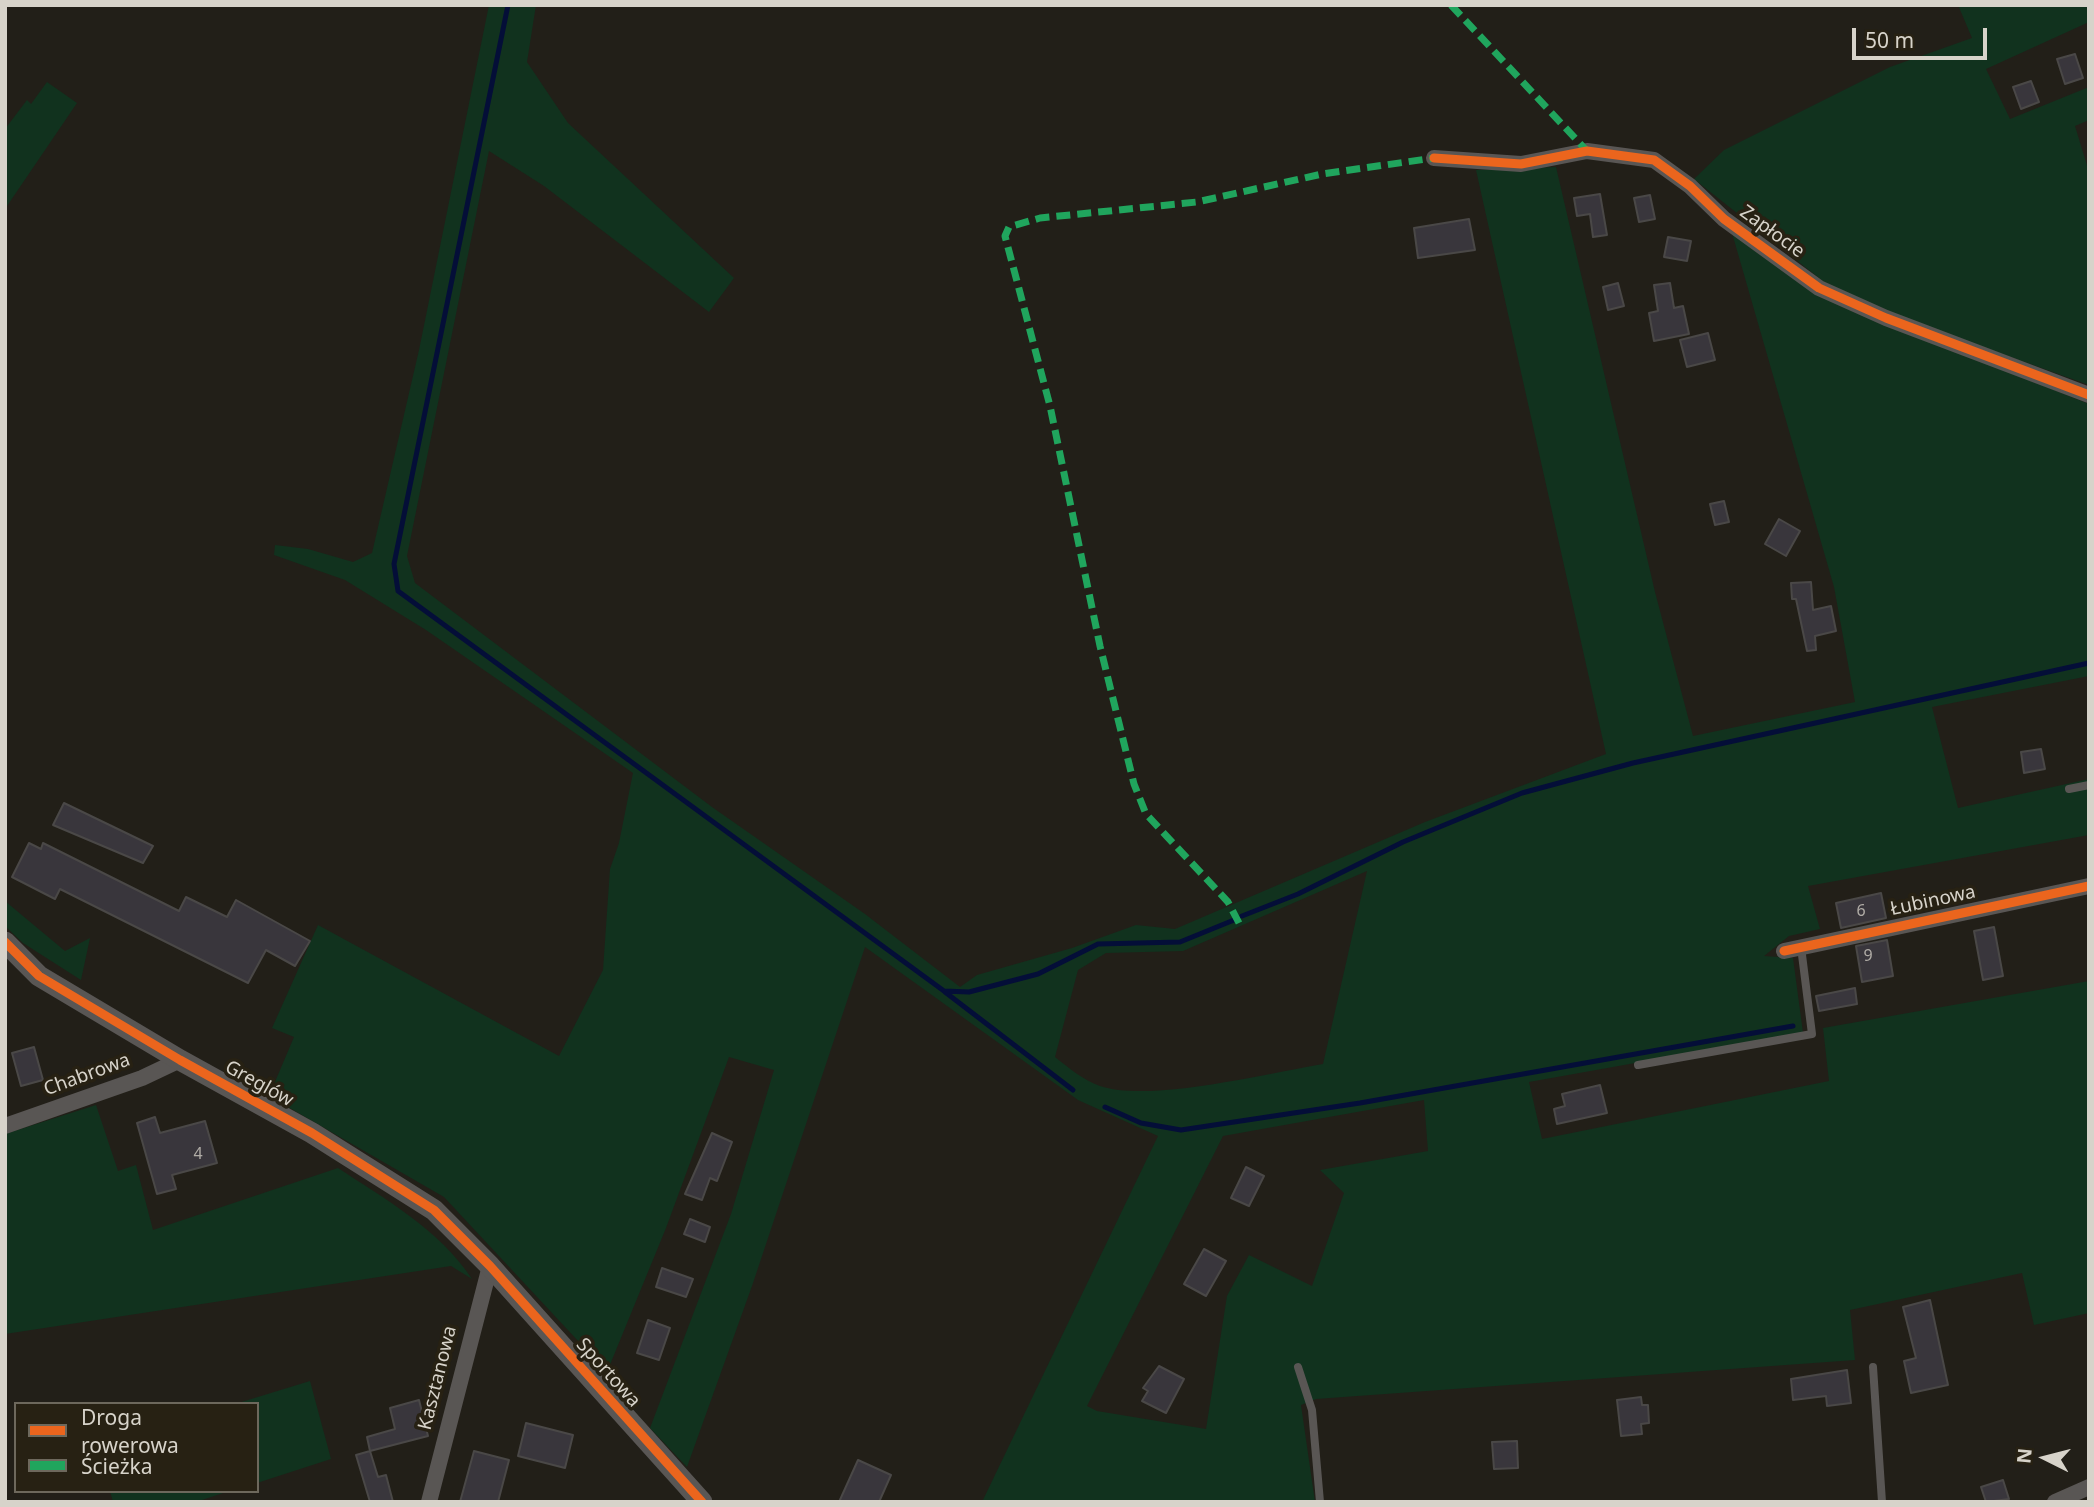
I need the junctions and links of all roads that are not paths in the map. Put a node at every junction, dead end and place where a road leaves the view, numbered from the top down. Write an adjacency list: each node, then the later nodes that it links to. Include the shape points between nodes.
1 (1434, 158): 2 (street, Zapłocie, via 1521,164 1587,150 1654,160 1724,219 1819,288)
2 (2089, 395)
3 (2089, 785): 4 (lane)
4 (2070, 789)
5 (2089, 886): 7 (street, Łubinowa)
6 (5, 942): 9 (street, Greglów, via 39,976)
7 (1801, 947): 8 (street, Łubinowa); 10 (lane, via 1812,1034)
8 (1784, 951)
9 (180, 1060): 11 (street, Chabrowa); 12 (street, Greglów, via 312,1133 433,1210)
10 (1638, 1065)
11 (5, 1126)
12 (490, 1266): 16 (street, Kasztanowa); 17 (street, Sportowa)
13 (1298, 1367): 18 (lane, via 1312,1410)
14 (1873, 1367): 19 (lane)
15 (2089, 1487): 20 (street)
16 (429, 1502)
17 (702, 1502)
18 (1320, 1502)
19 (1882, 1502)
20 (2055, 1502)

